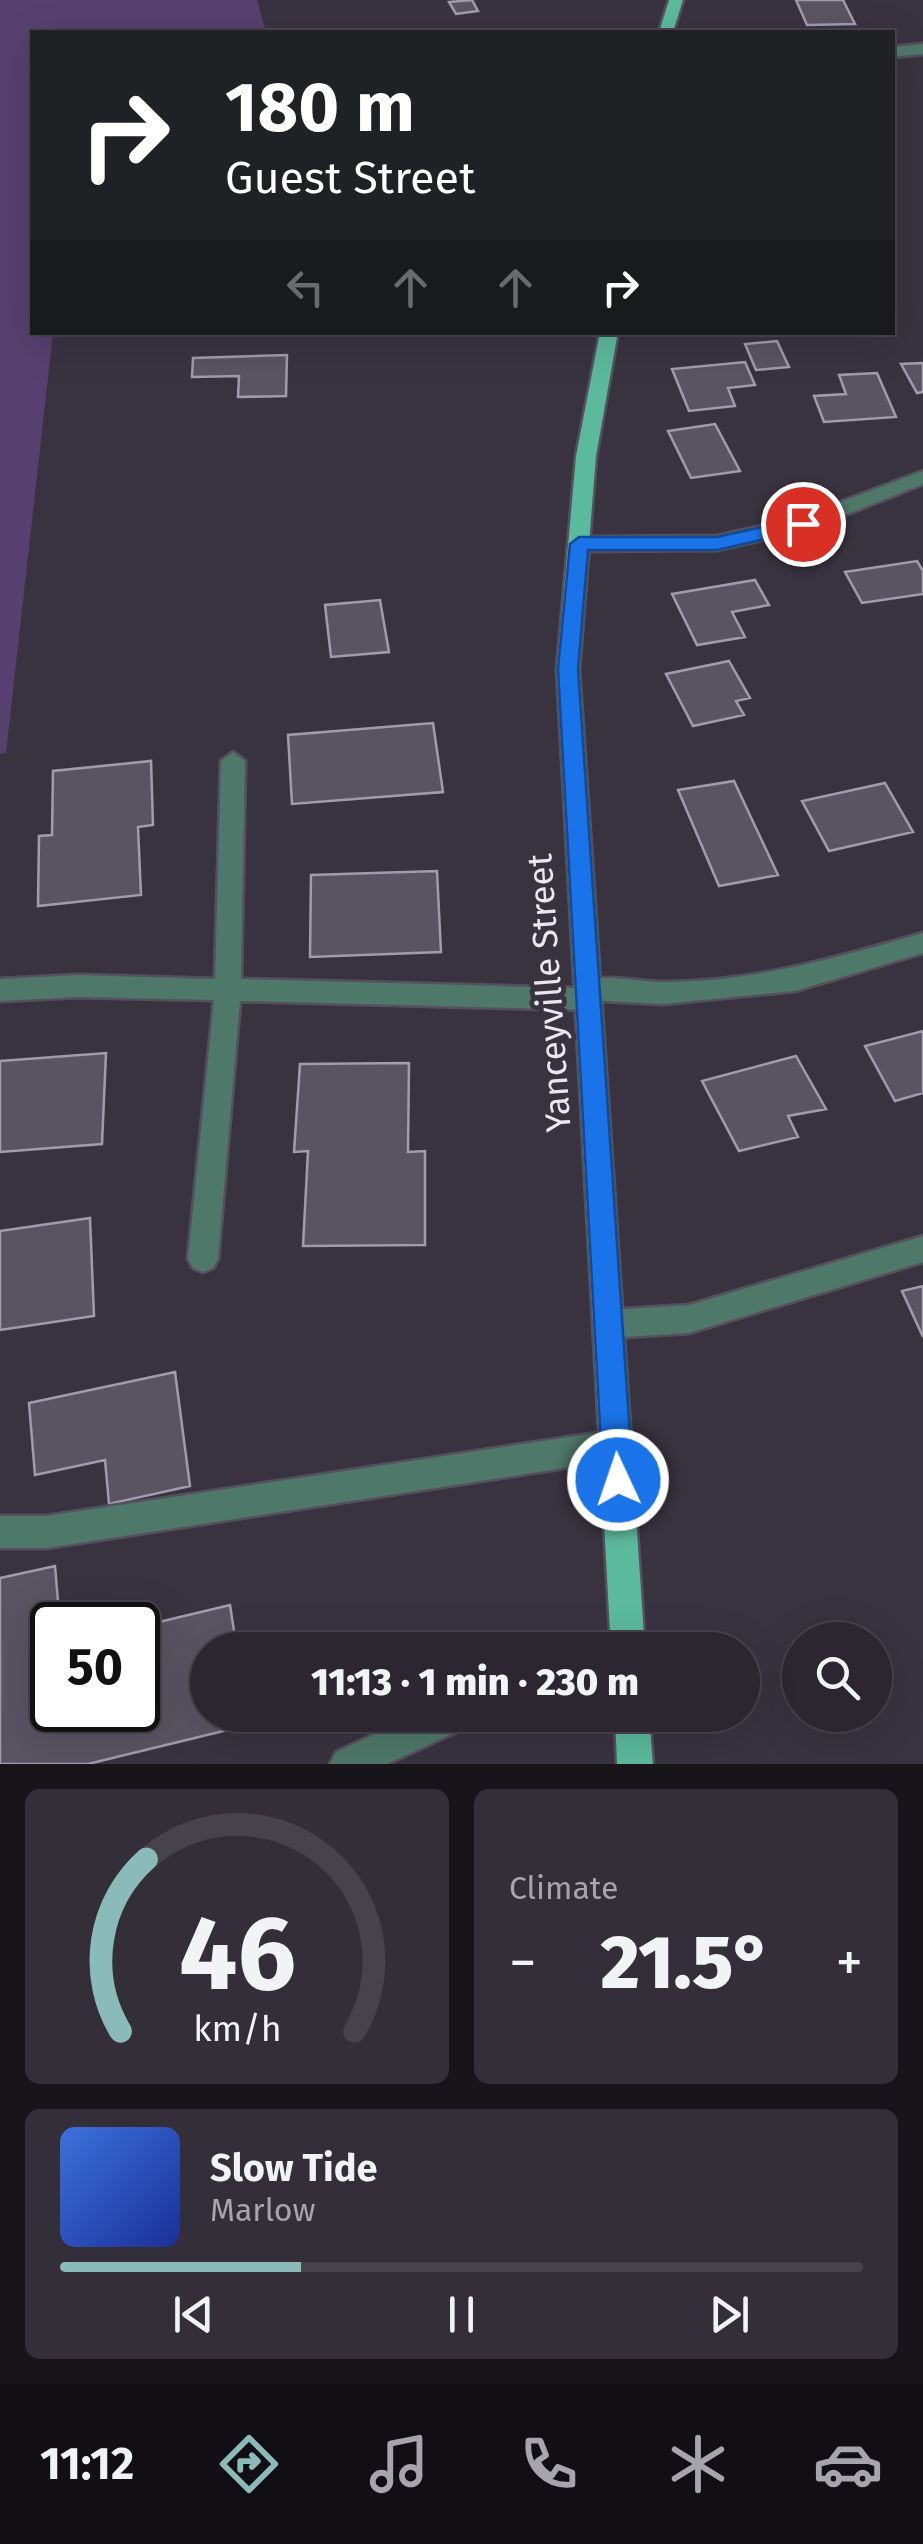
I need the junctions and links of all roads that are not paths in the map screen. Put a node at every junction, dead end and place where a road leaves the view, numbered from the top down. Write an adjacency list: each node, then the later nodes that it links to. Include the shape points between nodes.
1 (676, 0): 2 (main road)
2 (667, 30)
3 (923, 49): 4 (street)
4 (895, 52)
5 (607, 335): 7 (main road, Yanceyville Street)
6 (923, 476): 7 (street, via 803,524 717,544)
7 (579, 544): 12 (main road, Yanceyville Street, via 568,669)
8 (233, 761): 11 (street)
9 (923, 943): 12 (street, via 795,980)
10 (0, 990): 11 (street)
11 (228, 990): 12 (street); 14 (street)
12 (590, 995): 15 (main road, Yanceyville Street)
13 (923, 1248): 15 (street, via 689,1320)
14 (204, 1259)
15 (610, 1324): 16 (main road, Yanceyville Street)
16 (616, 1446): 17 (street, via 47,1532); 18 (main road, Yanceyville Street)
17 (0, 1532)
18 (627, 1632)
19 (418, 1732): 21 (street)
20 (633, 1732): 22 (main road)
21 (348, 1764)
22 (635, 1764)

